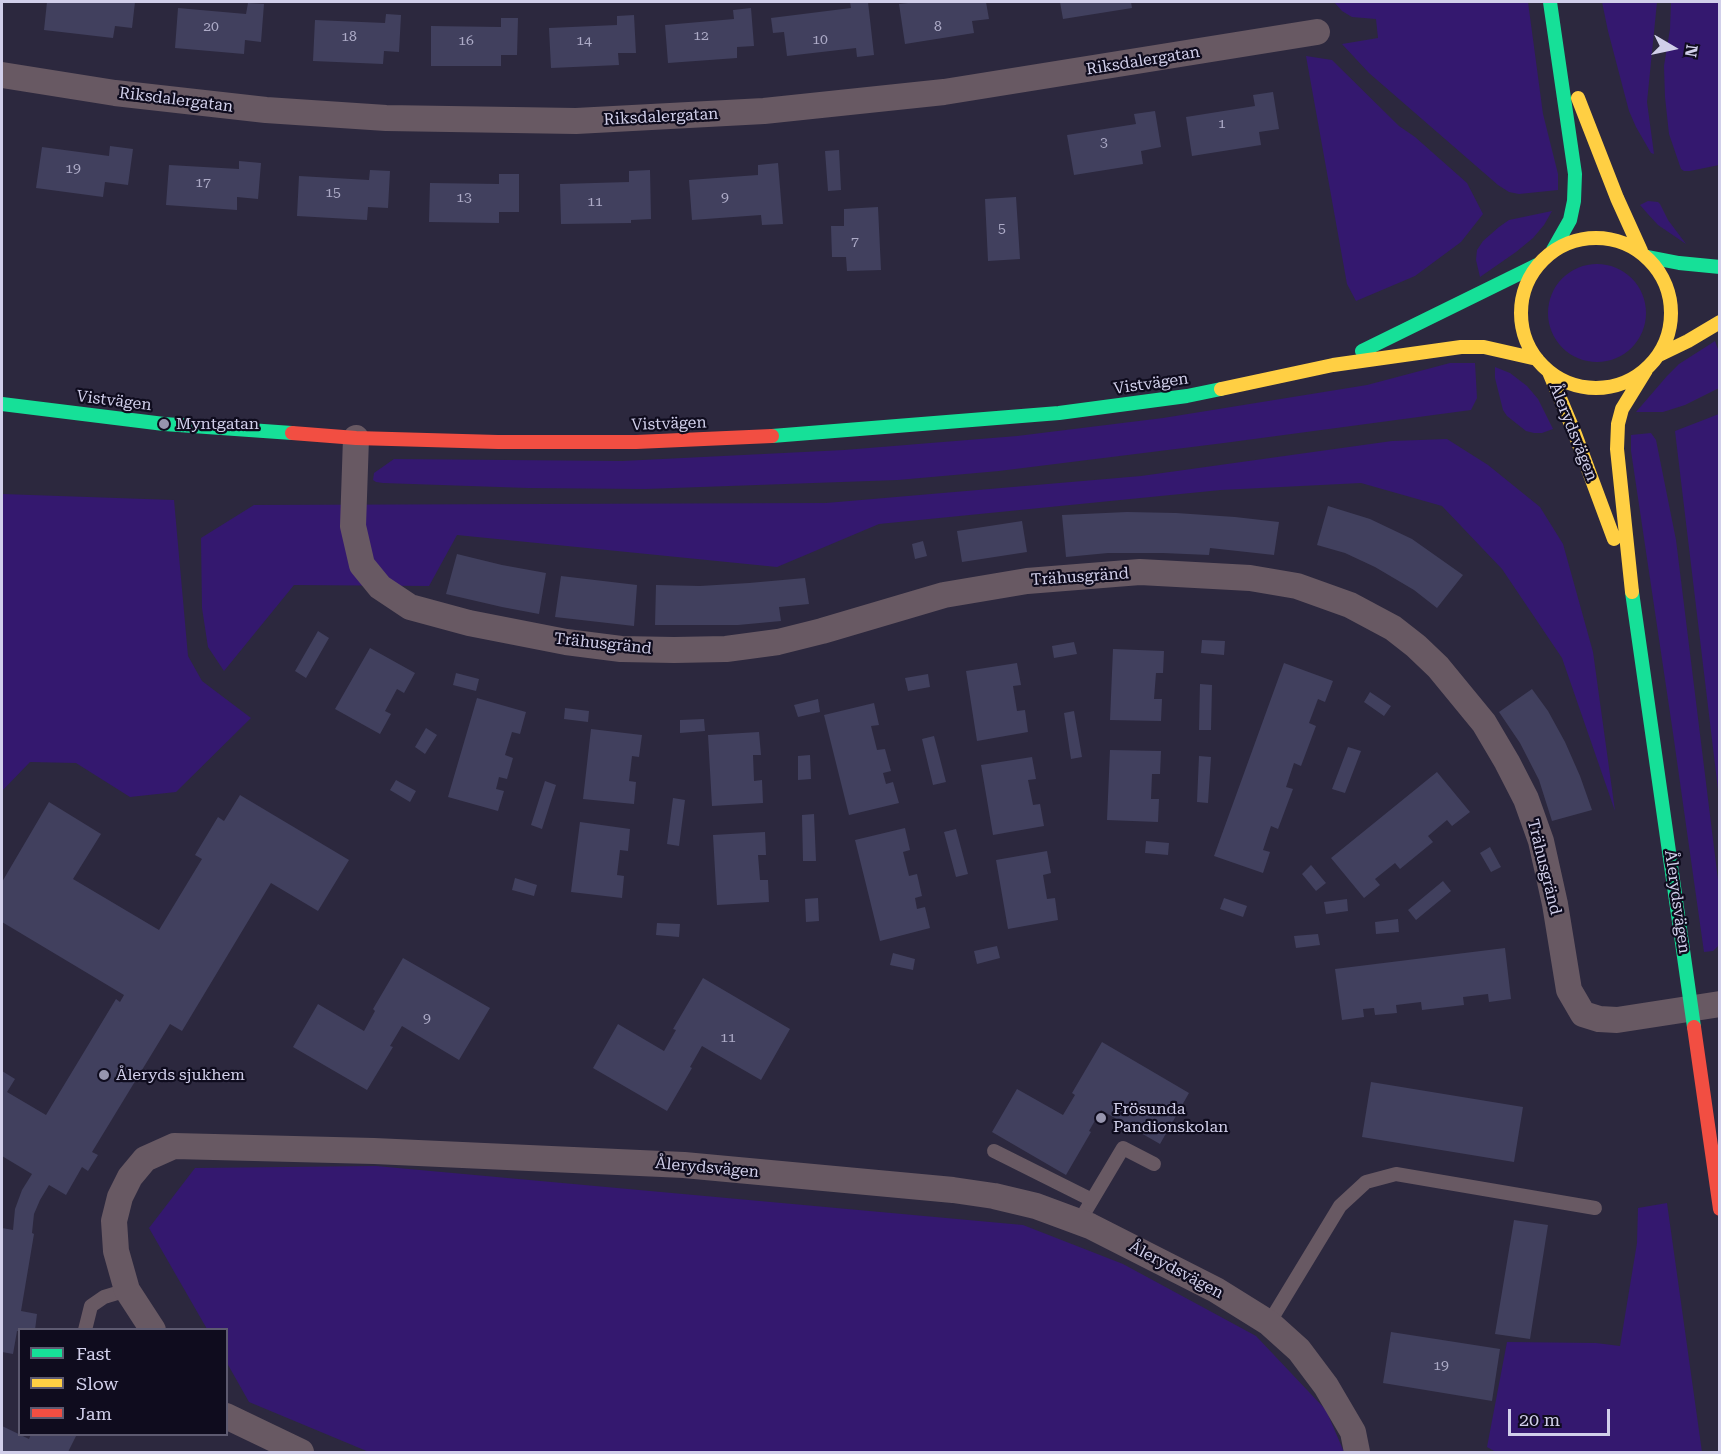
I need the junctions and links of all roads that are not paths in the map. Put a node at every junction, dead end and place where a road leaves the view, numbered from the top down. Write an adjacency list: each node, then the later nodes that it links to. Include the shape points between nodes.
1 (1550, 2): 3 (main road)
2 (1317, 32): 4 (street, Riksdalergatan, via 944,92 764,111 576,121 386,118 266,110)
3 (1556, 40): 5 (main road, via 1575,174 1570,220); 6 (main road)
4 (2, 75)
5 (1553, 250): 6 (main road, via 1574,240 1597,237 1620,241); 7 (main road)
6 (1644, 254): 8 (main road); 10 (main road, via 1661,273 1670,293 1672,315)
7 (1537, 266): 11 (main road, via 1525,288 1521,312 1525,337); 12 (main road, Vistvägen)
8 (1719, 267)
9 (1719, 322): 10 (main road)
10 (1659, 355): 13 (main road)
11 (1537, 359): 12 (main road, Vistvägen, via 1484,347 1461,347); 14 (main road)
12 (1333, 365): 16 (main road, Vistvägen, via 1187,396 1094,408 781,436 636,442)
13 (1646, 370): 14 (main road, via 1624,383 1598,388 1572,385); 17 (main road, Ålerydsvägen, via 1622,409 1618,424 1617,449)
14 (1549, 372): 17 (main road, Ålerydsvägen)
15 (2, 404): 16 (main road, Vistvägen, via 164,424)
16 (356, 438): 19 (street, Trähusgränd, via 353,526 362,565 380,587 410,607 566,642 621,649 726,649 822,632 944,595 1027,581 1140,572 1297,586 1350,605 1393,628 1431,660 1484,723 1507,762 1526,799 1541,842 1569,990 1583,1014 1617,1020)
17 (1632, 595): 19 (main road, Ålerydsvägen)
18 (1719, 1004): 19 (street, Trähusgränd)
19 (1692, 1008): 24 (main road, Ålerydsvägen)
20 (994, 1151): 22 (lane)
21 (1154, 1164): 22 (lane, via 1123,1148)
22 (1092, 1200): 25 (lane)
23 (1594, 1208): 27 (lane, via 1396,1174 1366,1182 1340,1206)
24 (1719, 1209)
25 (1079, 1222): 26 (street, Ålerydsvägen, via 1036,1206 953,1190 684,1165 174,1146 145,1159 120,1197 114,1221 116,1251); 27 (street, Ålerydsvägen, via 1216,1290)
26 (127, 1290): 28 (lane, via 91,1306); 29 (street, Ålerydsvägen)
27 (1269, 1323): 32 (street, Ålerydsvägen, via 1299,1350 1326,1386 1353,1432)
28 (85, 1328)
29 (152, 1328)
30 (228, 1417): 31 (street)
31 (301, 1452)
32 (1358, 1452)

